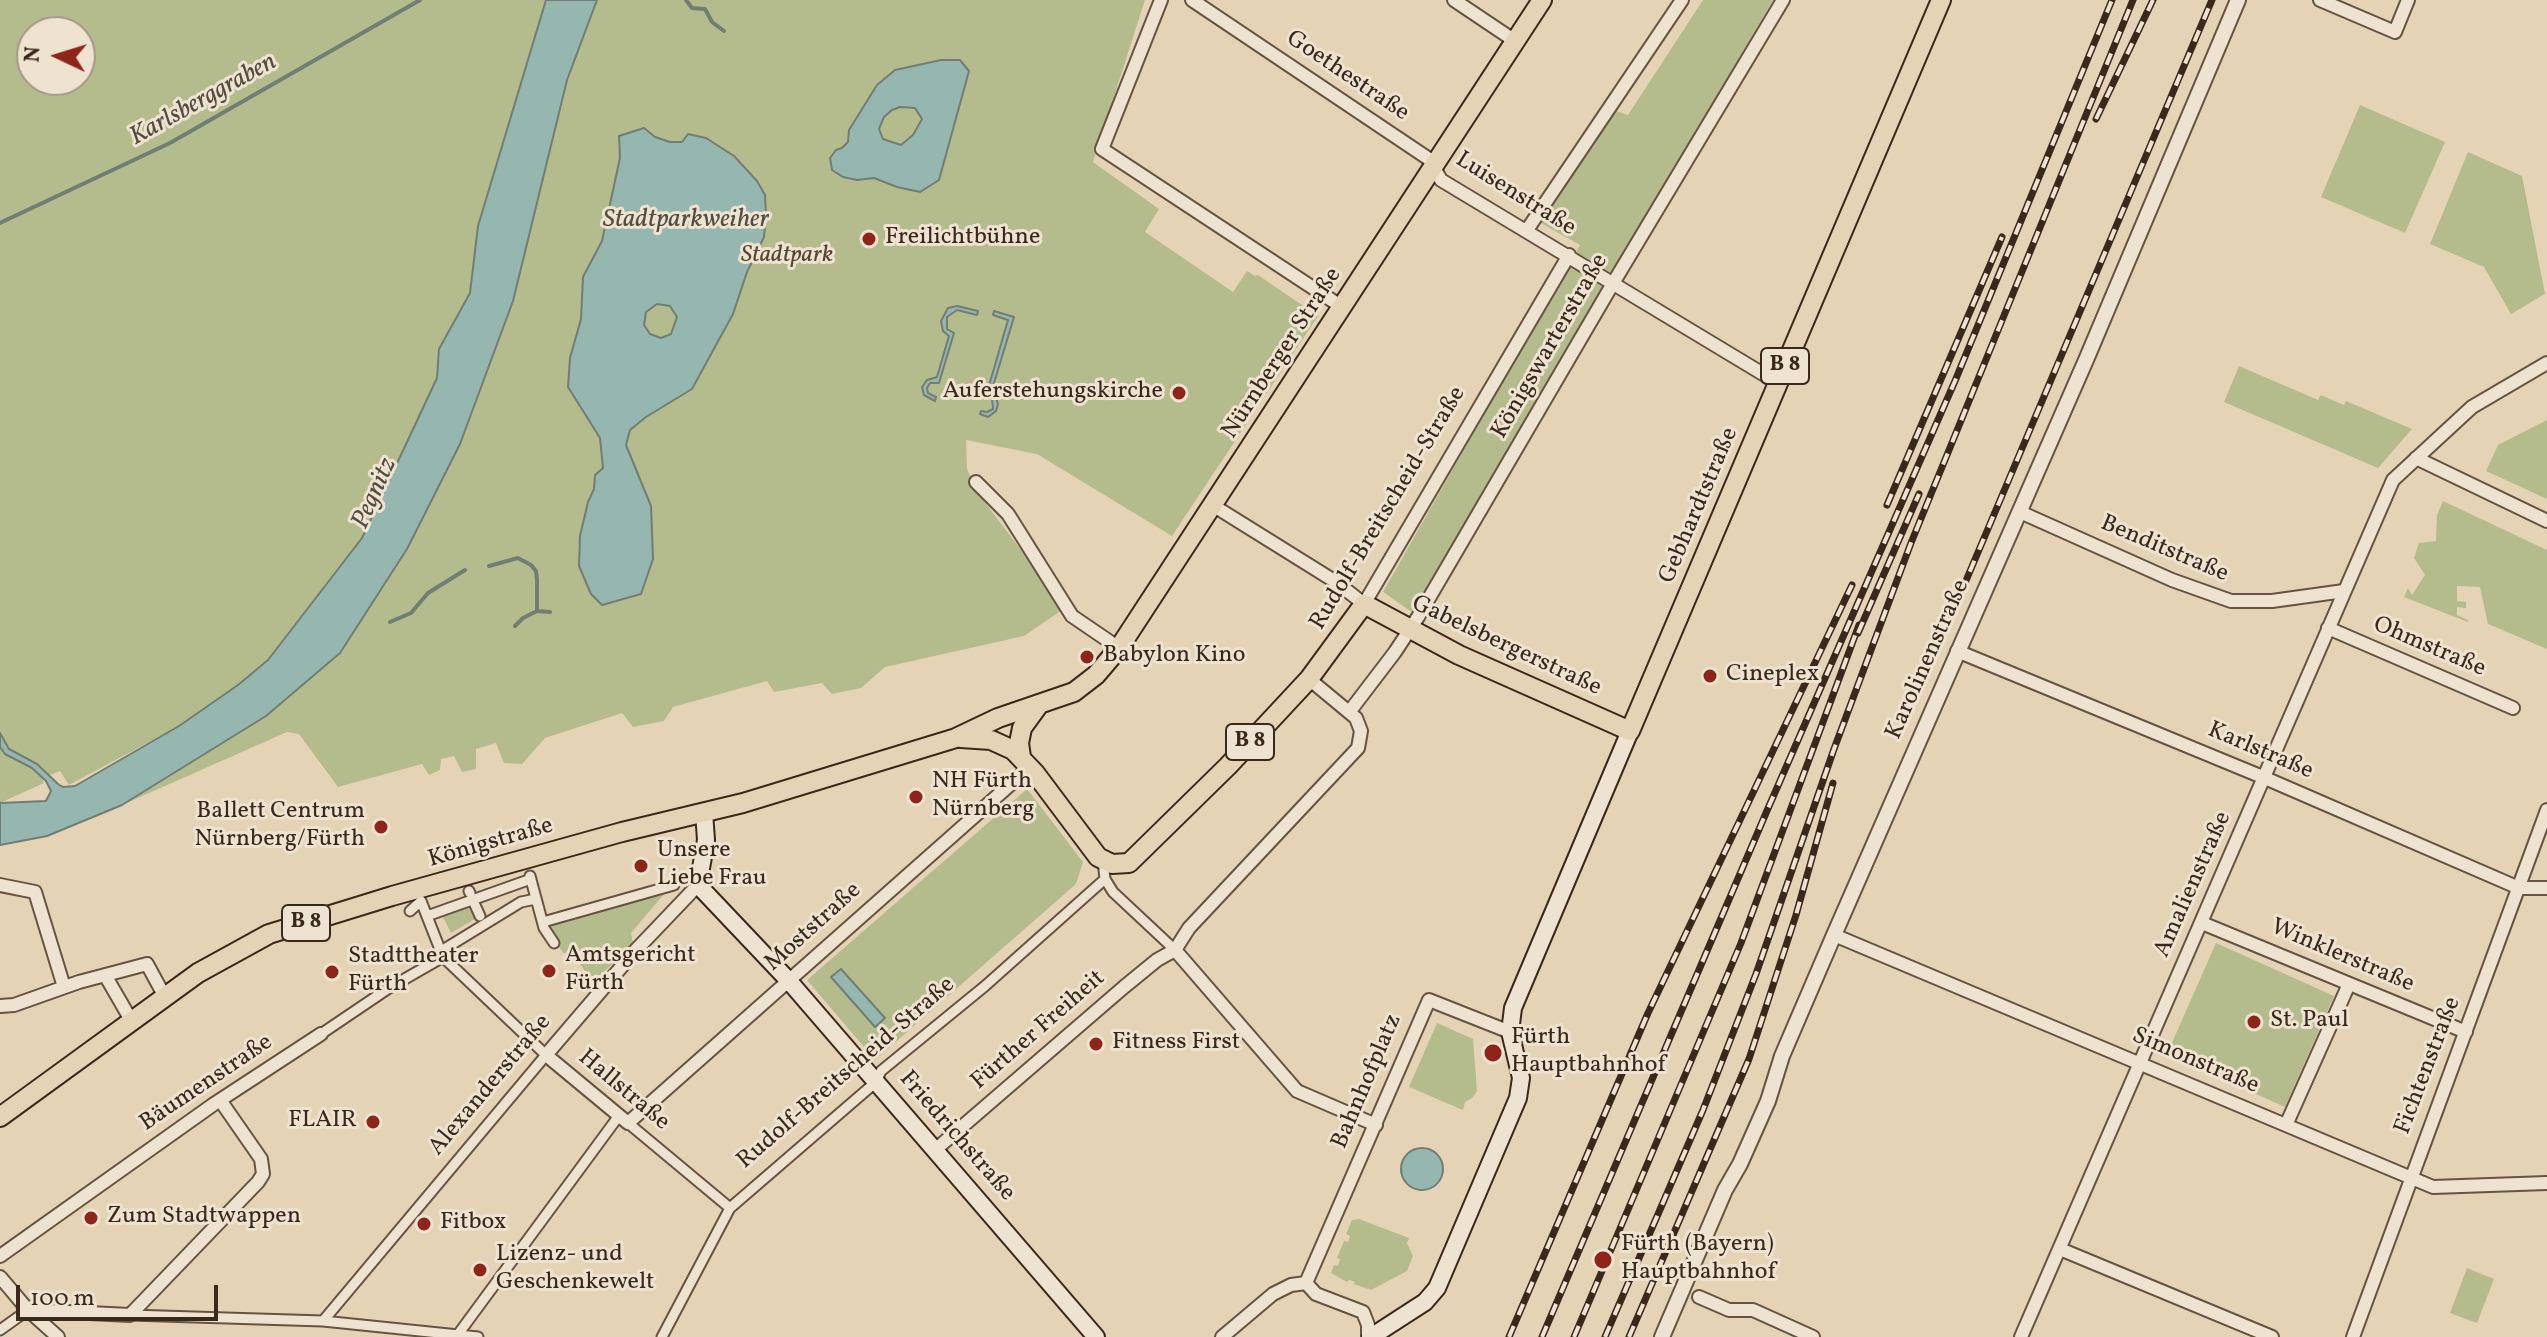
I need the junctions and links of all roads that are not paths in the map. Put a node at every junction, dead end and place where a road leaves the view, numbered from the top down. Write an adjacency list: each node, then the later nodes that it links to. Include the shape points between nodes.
1 (1161, 0): 16 (street, via 1102,149)
2 (1192, 0): 12 (street, Goethestraße, via 1429,159)
3 (1454, 0): 11 (street)
4 (1542, 0): 11 (main road, Nürnberger Straße / B 8)
5 (1682, 0): 13 (street)
6 (1783, 0): 15 (street, Königswarterstraße)
7 (1941, 0): 18 (main road, Gebhardtstraße / B 8)
8 (2238, 0): 22 (street, Karolinenstraße)
9 (2320, 0): 10 (street, via 2395,32)
10 (2408, 0)
11 (1515, 41): 12 (main road, Nürnberger Straße / B 8)
12 (1433, 169): 13 (street, Luisenstraße, via 1441,180); 16 (main road, Nürnberger Straße / B 8)
13 (1527, 230): 14 (street, Luisenstraße)
14 (1569, 255): 15 (street, Luisenstraße); 25 (street, Rudolf-Breitscheid-Straße)
15 (1612, 285): 18 (street, Luisenstraße); 27 (street, Königswarterstraße)
16 (1342, 307): 21 (main road, Nürnberger Straße / B 8)
17 (2547, 363): 19 (street, Amalienstraße, via 2472,407)
18 (1778, 383): 34 (main road, Gebhardtstraße / B 8)
19 (2416, 458): 23 (street); 24 (street, Amalienstraße, via 2393,480)
20 (976, 482): 28 (street, via 1008,514 1072,616)
21 (1214, 506): 25 (street); 28 (main road, Nürnberger Straße / B 8)
22 (2020, 512): 24 (street, Benditstraße, via 2231,601); 29 (street, Karolinenstraße)
23 (2547, 521)
24 (2344, 591): 26 (street, Amalienstraße)
25 (1364, 604): 27 (main road, Gabelsbergerstraße); 30 (main road, Rudolf-Breitscheid-Straße / B 8)
26 (2328, 628): 32 (street, Ohmstraße); 37 (street, Amalienstraße)
27 (1410, 630): 33 (street, Königswarterstraße); 34 (main road, Gabelsbergerstraße)
28 (1119, 648): 31 (main road, Nürnberger Straße / B 8, via 1074,692)
29 (1957, 651): 37 (street, Karlstraße); 53 (street, Karolinenstraße)
30 (1309, 679): 33 (street); 40 (main road, Rudolf-Breitscheid-Straße / B 8, via 1138,856)
31 (1038, 706): 35 (main road, Königstraße / B 8); 36 (main road, via 1022,728 1019,743)
32 (2513, 708)
33 (1350, 711): 55 (street, via 1361,731 1358,748 1189,928)
34 (1630, 731): 64 (main road, Gebhardtstraße, via 1513,1008)
35 (956, 738): 36 (main road, B 8, via 1000,743); 39 (main road, Königstraße / B 8)
36 (1025, 762): 40 (main road, B 8); 58 (street, Moststraße)
37 (2265, 778): 44 (street, Karlstraße); 52 (street, Amalienstraße)
38 (2547, 810): 44 (street, Fichtenstraße)
39 (704, 812): 43 (main road, via 706,840); 61 (main road, Königstraße / B 8, via 269,934)
40 (1109, 868): 55 (street, via 1113,892); 69 (street, Rudolf-Breitscheid-Straße, via 985,986 881,1071)
41 (0, 885): 60 (street, via 35,892)
42 (674, 885): 51 (street)
43 (698, 885): 58 (main road, Friedrichstraße); 67 (street, Alexanderstraße)
44 (2519, 888): 45 (street, Karlstraße); 65 (street, Fichtenstraße)
45 (2547, 888)
46 (472, 897): 47 (street, via 530,877); 49 (street); 50 (street)
47 (536, 899): 50 (street, Bäumenstraße); 51 (street)
48 (410, 911): 49 (street, via 421,901)
49 (427, 916): 56 (street)
50 (482, 919): 56 (street, Bäumenstraße)
51 (543, 922): 54 (street)
52 (2202, 923): 59 (street, Winklerstraße); 68 (street, Amalienstraße)
53 (1834, 935): 68 (street, Simonstraße); 95 (street, Karolinenstraße, via 1768,1101)
54 (554, 943)
55 (1175, 950): 73 (street, via 1297,1091); 75 (street, Fürther Freiheit, via 1124,987)
56 (442, 954): 66 (street, Bäumenstraße); 67 (street, Hallstraße)
57 (105, 975): 60 (street); 61 (street, via 147,964); 63 (street)
58 (789, 981): 69 (main road, Friedrichstraße); 72 (street, Moststraße)
59 (2349, 984): 65 (street, Winklerstraße); 74 (street)
60 (64, 987): 62 (street)
61 (165, 997): 63 (main road, Königstraße / B 8)
62 (0, 1006)
63 (131, 1020): 71 (main road, Königstraße / B 8)
64 (1510, 1032): 73 (street, Bahnhofplatz, via 1429,1000); 94 (main road, via 1521,1078 1518,1098 1437,1288 1425,1302)
65 (2466, 1032): 76 (street, Fichtenstraße)
66 (321, 1034): 70 (street, Bäumenstraße)
67 (546, 1055): 72 (street, Hallstraße); 86 (street, Alexanderstraße)
68 (2140, 1063): 74 (street, Simonstraße); 79 (street, Amalienstraße)
69 (876, 1082): 75 (main road, Friedrichstraße); 78 (street, Rudolf-Breitscheid-Straße)
70 (220, 1100): 80 (street, Bäumenstraße); 85 (street, via 261,1159 263,1174)
71 (0, 1117)
72 (623, 1120): 78 (street, Hallstraße); 88 (street, Moststraße)
73 (1376, 1125): 82 (street, Bahnhofplatz)
74 (2286, 1125): 76 (street, Simonstraße)
75 (935, 1150): 92 (main road, Friedrichstraße)
76 (2410, 1179): 77 (street, Simonstraße, via 2433,1187); 99 (street, Fichtenstraße)
77 (2547, 1183)
78 (730, 1208): 91 (street, Rudolf-Breitscheid-Straße)
79 (2060, 1249): 97 (street, Amalienstraße); 98 (street)
80 (0, 1256)
81 (0, 1277): 84 (street)
82 (1306, 1283): 93 (street, via 1273,1294); 94 (street, via 1316,1294 1363,1312)
83 (1699, 1297): 96 (street, via 1729,1310 1753,1310)
84 (28, 1310): 85 (street); 87 (street); 89 (street)
85 (130, 1315): 86 (street)
86 (323, 1321): 88 (street)
87 (0, 1330)
88 (459, 1333): 90 (street)
89 (58, 1337)
90 (478, 1337)
91 (662, 1337)
92 (1096, 1337)
93 (1222, 1337)
94 (1370, 1337)
95 (1662, 1337)
96 (1813, 1337)
97 (2021, 1337)
98 (2272, 1337)
99 (2353, 1337)

